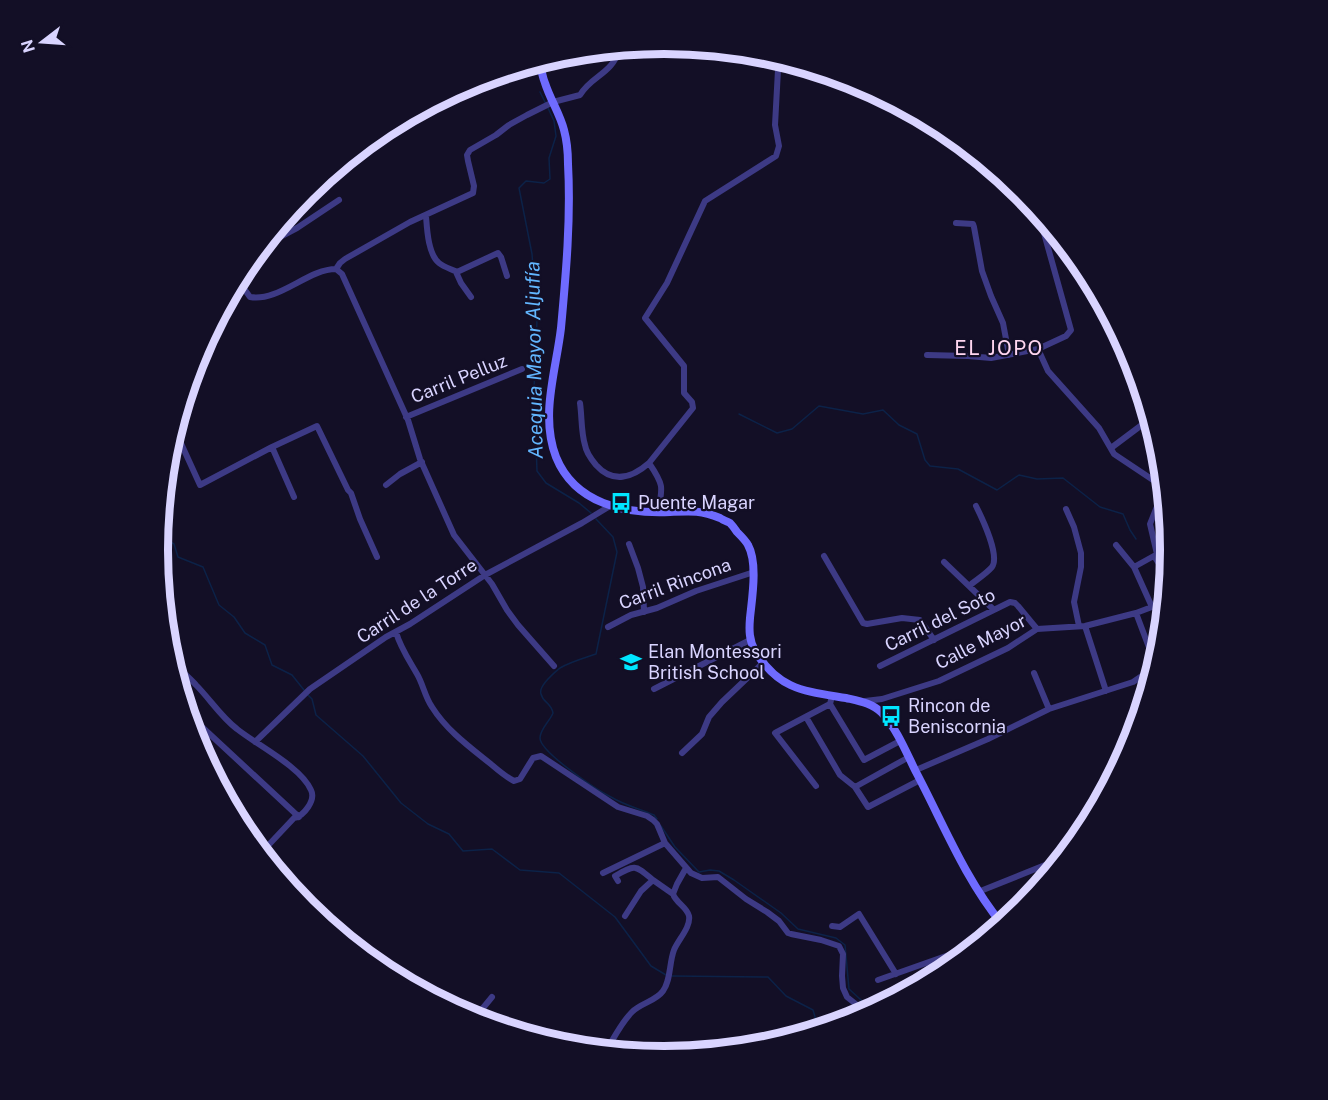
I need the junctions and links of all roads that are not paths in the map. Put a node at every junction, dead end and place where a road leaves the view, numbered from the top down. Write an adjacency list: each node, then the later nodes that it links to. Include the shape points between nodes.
1 (617, 56): 4 (street, via 580,95)
2 (779, 68): 26 (street, via 776,156 705,201 667,283 645,318 684,366 684,393 693,408)
3 (542, 70): 4 (main road)
4 (549, 104): 6 (street, via 470,150 467,155 473,193); 31 (main road, via 564,129 568,164 568,240 560,331 550,387 551,438 568,478)
5 (339, 200): 9 (street)
6 (426, 216): 10 (street, via 388,233 345,259); 11 (street, via 435,258)
7 (956, 223): 17 (street, via 973,224 982,271 1004,323)
8 (1043, 230): 15 (street, via 1071,330)
9 (279, 238)
10 (336, 269): 13 (street, via 259,298 250,297); 20 (street, via 342,274)
11 (456, 272): 12 (street, via 498,253); 14 (street)
12 (507, 276)
13 (243, 288)
14 (471, 297)
15 (1038, 349): 17 (street); 24 (street, via 1048,371 1099,428)
16 (927, 355): 17 (street)
17 (1009, 355)
18 (522, 369): 20 (street, Carril Pelluz)
19 (580, 403): 26 (street, via 585,446 604,473 622,477)
20 (406, 417): 25 (street)
21 (1144, 424): 24 (street)
22 (180, 444): 23 (street, via 200,486)
23 (272, 447): 29 (street); 40 (street, via 317,426 351,493)
24 (1111, 448): 27 (street)
25 (422, 462): 28 (street); 45 (street, via 454,535)
26 (649, 463): 34 (street, via 662,484)
27 (1155, 482)
28 (386, 485)
29 (294, 496)
30 (1158, 505): 38 (street, via 1150,524)
31 (610, 506): 34 (main road); 45 (street, Carril de la Torre)
32 (976, 506): 46 (street, via 987,529 994,561)
33 (1066, 509): 52 (street, via 1081,553 1074,602)
34 (658, 512): 44 (main road, via 694,510 729,522 749,546)
35 (629, 544): 50 (street, via 641,577)
36 (1116, 545): 43 (street)
37 (1160, 553): 38 (street)
38 (1156, 555): 42 (street); 43 (street)
39 (824, 556): 57 (street, via 863,623 920,620)
40 (377, 557)
41 (944, 562): 46 (street)
42 (1160, 562)
43 (1134, 567): 48 (street)
44 (754, 572): 50 (street, Carril Rincona); 56 (main road)
45 (485, 575): 55 (street, Carril de la Torre); 60 (street, via 518,625)
46 (969, 586): 49 (street)
47 (1157, 604): 48 (street, Calle Mayor)
48 (1152, 606): 51 (street, Calle Mayor)
49 (993, 609): 54 (street, Carril del Soto, via 1015,603); 57 (street, Carril del Soto)
50 (644, 612): 53 (street, Carril Rincona)
51 (1136, 613): 52 (street, Calle Mayor); 58 (street)
52 (1082, 626): 54 (street, Calle Mayor); 66 (street)
53 (608, 627)
54 (1037, 629): 67 (street, Calle Mayor, via 1008,648 939,681)
55 (396, 632): 75 (street, Carril de la Torre, via 310,689); 83 (street, via 432,708 460,739 507,777 517,781 533,758 541,756 618,807 653,820)
56 (750, 640): 59 (main road); 65 (street)
57 (934, 640): 61 (street, Carril del Soto)
58 (1149, 651)
59 (763, 663): 68 (main road, via 791,687); 76 (street, via 722,702 709,717 702,734)
60 (554, 666)
61 (880, 666)
62 (184, 673): 75 (street, via 230,723)
63 (1034, 673): 70 (street)
64 (1144, 675): 66 (street)
65 (654, 689)
66 (1106, 691): 70 (street)
67 (882, 699): 69 (street, Calle Mayor); 72 (street, via 879,705)
68 (831, 700): 69 (main road); 71 (street); 74 (street, via 864,760)
69 (855, 700): 72 (main road, via 872,705)
70 (1049, 709): 78 (street)
71 (806, 717): 80 (street, via 776,733); 81 (street, via 840,775)
72 (885, 717): 74 (main road)
73 (200, 724): 82 (street)
74 (900, 741): 77 (main road)
75 (255, 742): 82 (street, via 311,788 311,801)
76 (682, 753)
77 (909, 757): 78 (main road); 81 (street)
78 (916, 770): 79 (main road)
79 (921, 780): 81 (street, via 868,807); 90 (main road)
80 (816, 786)
81 (855, 787)
82 (299, 817): 84 (street)
83 (665, 843): 86 (street); 87 (street)
84 (267, 847)
85 (1048, 864): 90 (street)
86 (686, 868): 91 (street); 99 (street, via 702,878 718,877 779,921 788,933 838,946 843,954 845,993)
87 (603, 873)
88 (653, 880): 89 (street, via 638,868 630,867 615,876); 91 (street); 92 (street)
89 (618, 881)
90 (978, 892): 93 (main road)
91 (673, 894): 101 (street, via 689,922 674,950 666,985 657,997 632,1012)
92 (625, 916)
93 (997, 917)
94 (832, 926): 96 (street, via 840,927 860,914)
95 (951, 954): 96 (street)
96 (896, 974): 97 (street)
97 (878, 980)
98 (492, 997): 100 (street)
99 (858, 1006)
100 (481, 1011)
101 (611, 1043)

